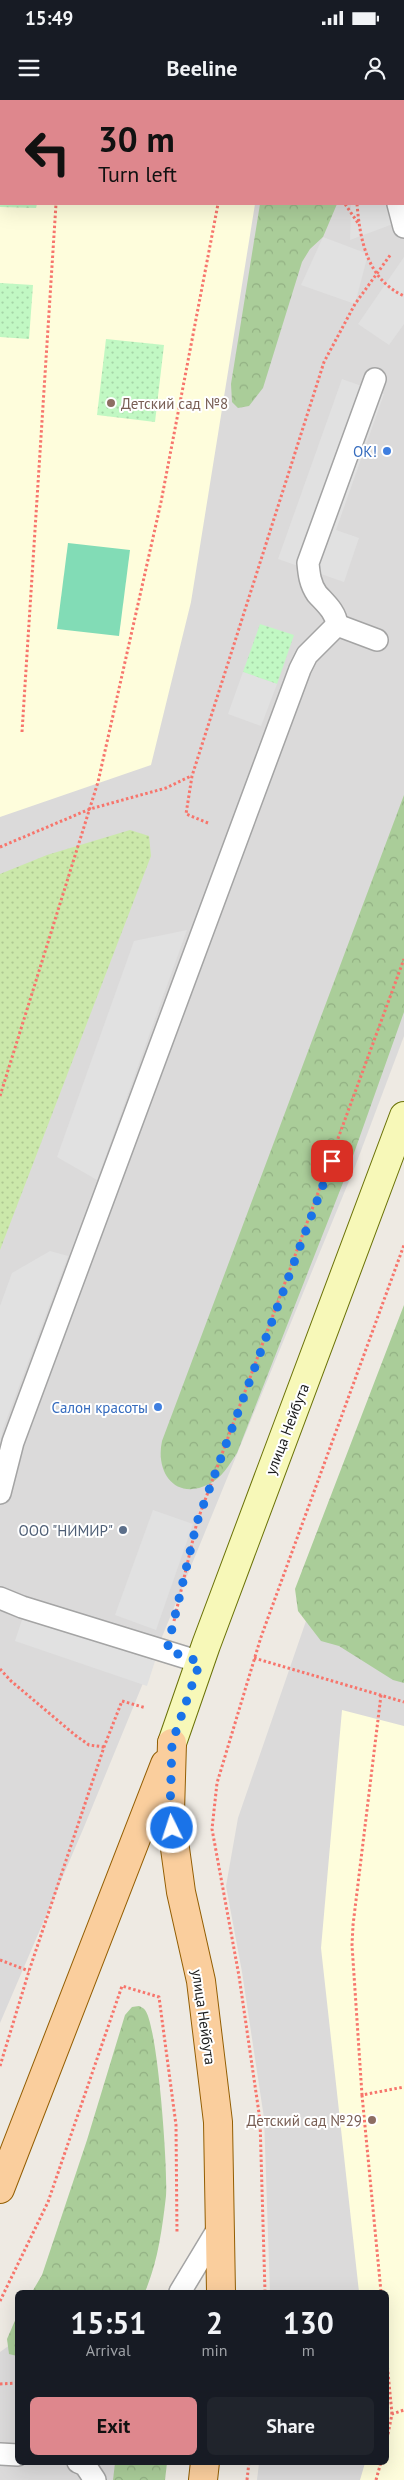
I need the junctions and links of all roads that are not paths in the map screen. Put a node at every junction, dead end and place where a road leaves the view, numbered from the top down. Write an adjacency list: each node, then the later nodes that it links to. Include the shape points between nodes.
1 (398, 205): 2 (lane)
2 (404, 227)
3 (375, 379): 4 (lane, via 308,563 309,578 335,616)
4 (337, 625): 5 (lane); 7 (lane, via 307,655 300,669 17,1432)
5 (377, 640)
6 (404, 1116): 9 (street, улица Нейбута)
7 (0, 1493)
8 (0, 1598): 9 (lane, via 22,1608)
9 (200, 1662): 10 (street, улица Нейбута)
10 (172, 1743): 11 (main road, улица Нейбута); 12 (main road, улица Нейбута, via 170,1812 209,2048 218,2122)
11 (0, 2189)
12 (221, 2223): 13 (lane); 14 (main road, улица Нейбута)
13 (181, 2290)
14 (222, 2290)
15 (0, 2454): 16 (lane)
16 (15, 2455)
17 (84, 2465): 19 (lane)
18 (205, 2465): 20 (main road)
19 (95, 2480)
20 (203, 2480)

